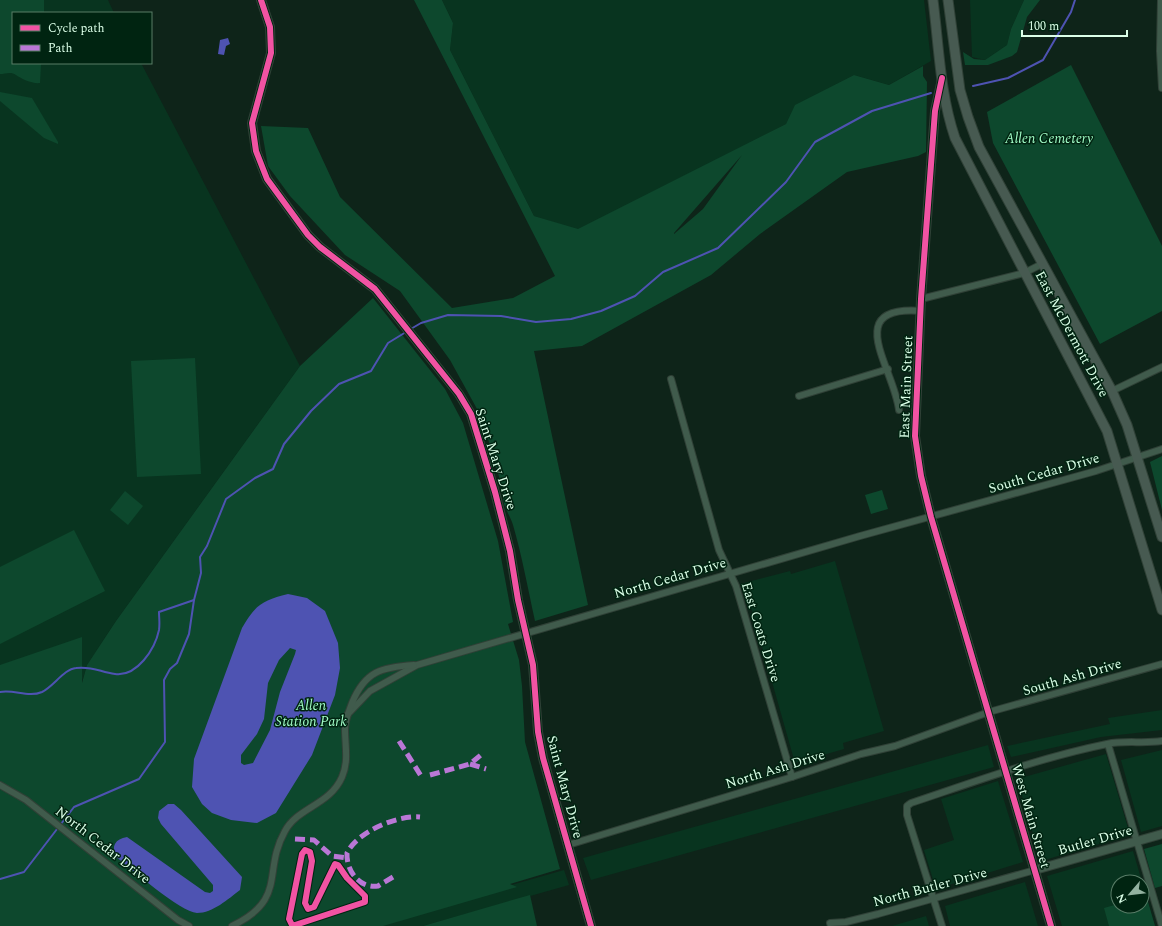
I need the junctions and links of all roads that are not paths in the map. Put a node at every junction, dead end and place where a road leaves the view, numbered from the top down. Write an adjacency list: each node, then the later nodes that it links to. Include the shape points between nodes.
1 (261, 0): 24 (street, Saint Mary Drive, via 270,27 271,53 252,124 256,151 264,172 314,242 366,281 462,398 476,425 507,535)
2 (933, 0): 5 (main road, East Main Street)
3 (948, 0): 7 (main road, East McDermott Drive, via 960,90 968,117 980,147)
4 (1161, 0): 6 (street)
5 (942, 78): 8 (main road, East McDermott Drive, via 948,116 955,138); 9 (street, East Main Street, via 935,111)
6 (1162, 88)
7 (1042, 264): 8 (street); 14 (main road, East McDermott Drive)
8 (1024, 273): 9 (street); 19 (main road, East McDermott Drive, via 1107,431)
9 (921, 299): 10 (street, East Main Street)
10 (921, 311): 12 (street, via 904,310 888,314 877,326 877,340); 20 (street, East Main Street, via 915,436)
11 (1162, 367): 14 (street)
12 (888, 369): 15 (street); 16 (street)
13 (671, 379): 22 (street, East Coats Drive, via 719,550)
14 (1112, 391): 18 (main road, East McDermott Drive)
15 (799, 396)
16 (899, 410)
17 (1162, 449): 18 (street, South Cedar Drive)
18 (1138, 457): 19 (street, South Cedar Drive); 21 (main road, East McDermott Drive)
19 (1119, 464): 20 (street, South Cedar Drive); 23 (main road, East McDermott Drive)
20 (931, 517): 22 (street, North Cedar Drive); 27 (street, East Main Street)
21 (1162, 537)
22 (730, 574): 24 (street, North Cedar Drive); 32 (street, East Coats Drive, via 736,586)
23 (1162, 610)
24 (526, 632): 26 (street, North Cedar Drive); 36 (street, Saint Mary Drive, via 533,665 538,732 543,758)
25 (1162, 664): 27 (street, South Ash Drive)
26 (417, 665): 28 (street, North Cedar Drive, via 370,691); 28 (street, North Cedar Drive, via 391,667 368,677 357,692)
27 (989, 712): 31 (street, West Main Street); 32 (street, North Ash Drive, via 895,746 861,754)
28 (348, 714): 41 (street, North Cedar Drive, via 345,728 346,766 341,778 330,794 298,816 285,829 278,844 272,882 266,898 253,914)
29 (1162, 741): 30 (street, via 1147,744)
30 (1108, 744): 31 (street); 35 (street)
31 (1006, 772): 37 (street, West Main Street); 38 (street, via 907,806 907,815)
32 (792, 777): 36 (street, North Ash Drive)
33 (0, 785): 40 (street, North Cedar Drive, via 32,805 174,917)
34 (1162, 834): 35 (street, Butler Drive)
35 (1137, 841): 37 (street, Butler Drive); 45 (street)
36 (568, 844): 42 (street, Saint Mary Drive)
37 (1035, 870): 38 (street, North Butler Drive); 44 (street, West Main Street)
38 (934, 898): 39 (street, North Butler Drive); 43 (street)
39 (831, 924)
40 (190, 926)
41 (232, 926)
42 (591, 926)
43 (942, 926)
44 (1051, 926)
45 (1162, 926)

